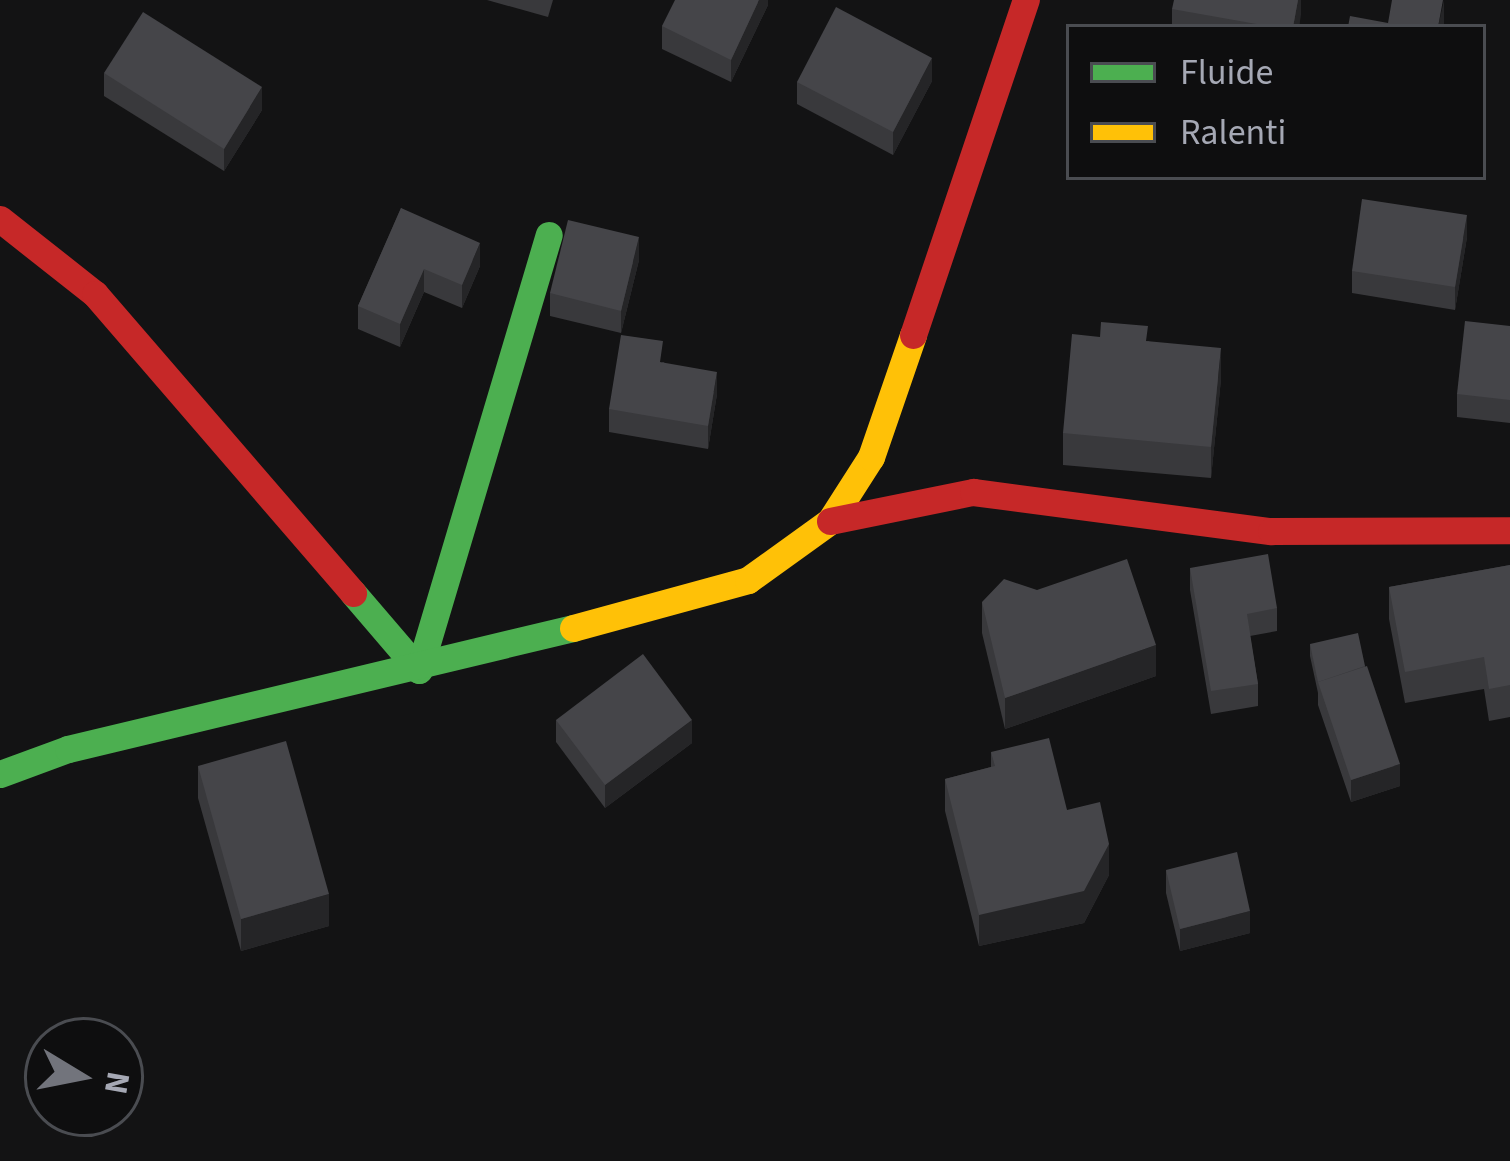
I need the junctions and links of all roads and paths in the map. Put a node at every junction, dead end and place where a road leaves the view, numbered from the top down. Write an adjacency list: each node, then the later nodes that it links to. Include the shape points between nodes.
1 (1026, 0): 4 (street, via 871,457)
2 (0, 219): 6 (street, via 95,294)
3 (549, 235): 6 (street)
4 (830, 521): 5 (street, via 973,492 1270,531); 6 (street, via 748,580)
5 (1510, 530)
6 (419, 670): 7 (street, via 68,749)
7 (0, 774)

